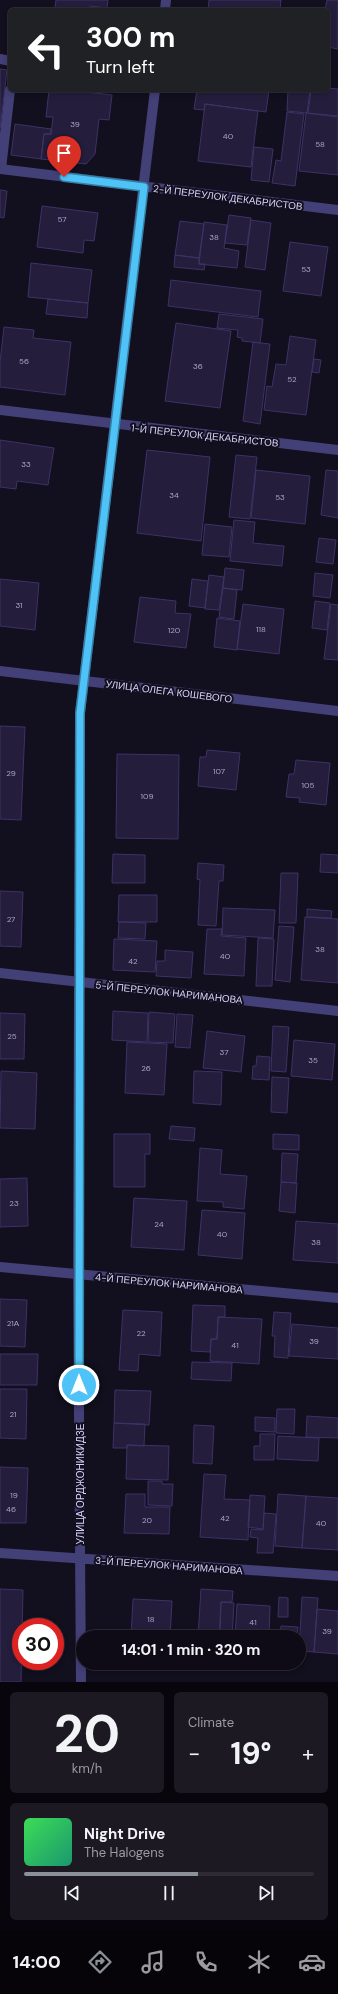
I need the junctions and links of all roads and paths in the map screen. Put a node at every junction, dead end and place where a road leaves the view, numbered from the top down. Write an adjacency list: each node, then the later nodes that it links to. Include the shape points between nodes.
1 (10, 92): 3 (street)
2 (155, 92): 4 (street, УЛИЦА ОРДЖОНИКИДЗЕ)
3 (0, 169): 4 (street, 2-Й ПЕРЕУЛОК ДЕКАБРИСТОВ)
4 (144, 187): 5 (street, 2-Й ПЕРЕУЛОК ДЕКАБРИСТОВ); 7 (street, УЛИЦА ОРДЖОНИКИДЗЕ)
5 (338, 210)
6 (0, 410): 7 (street, 1-Й ПЕРЕУЛОК ДЕКАБРИСТОВ)
7 (115, 424): 8 (street, 1-Й ПЕРЕУЛОК ДЕКАБРИСТОВ); 10 (street, УЛИЦА ОРДЖОНИКИДЗЕ)
8 (338, 450)
9 (0, 671): 10 (street, УЛИЦА ОЛЕГА КОШЕВОГО)
10 (83, 681): 11 (street, УЛИЦА ОЛЕГА КОШЕВОГО); 13 (street, УЛИЦА ОРДЖОНИКИДЗЕ, via 80,713)
11 (338, 711)
12 (0, 972): 13 (street, 5-Й ПЕРЕУЛОК НАРИМАНОВА)
13 (79, 981): 14 (street, 5-Й ПЕРЕУЛОК НАРИМАНОВА); 16 (street, УЛИЦА ОРДЖОНИКИДЗЕ)
14 (338, 1011)
15 (0, 1267): 16 (street, 4-Й ПЕРЕУЛОК НАРИМАНОВА)
16 (78, 1274): 17 (street, 4-Й ПЕРЕУЛОК НАРИМАНОВА); 19 (street, УЛИЦА ОРДЖОНИКИДЗЕ)
17 (338, 1298)
18 (0, 1553): 19 (street, 3-Й ПЕРЕУЛОК НАРИМАНОВА)
19 (80, 1559): 20 (street, 3-Й ПЕРЕУЛОК НАРИМАНОВА); 21 (street, УЛИЦА ОРДЖОНИКИДЗЕ)
20 (338, 1576)
21 (81, 1682)

